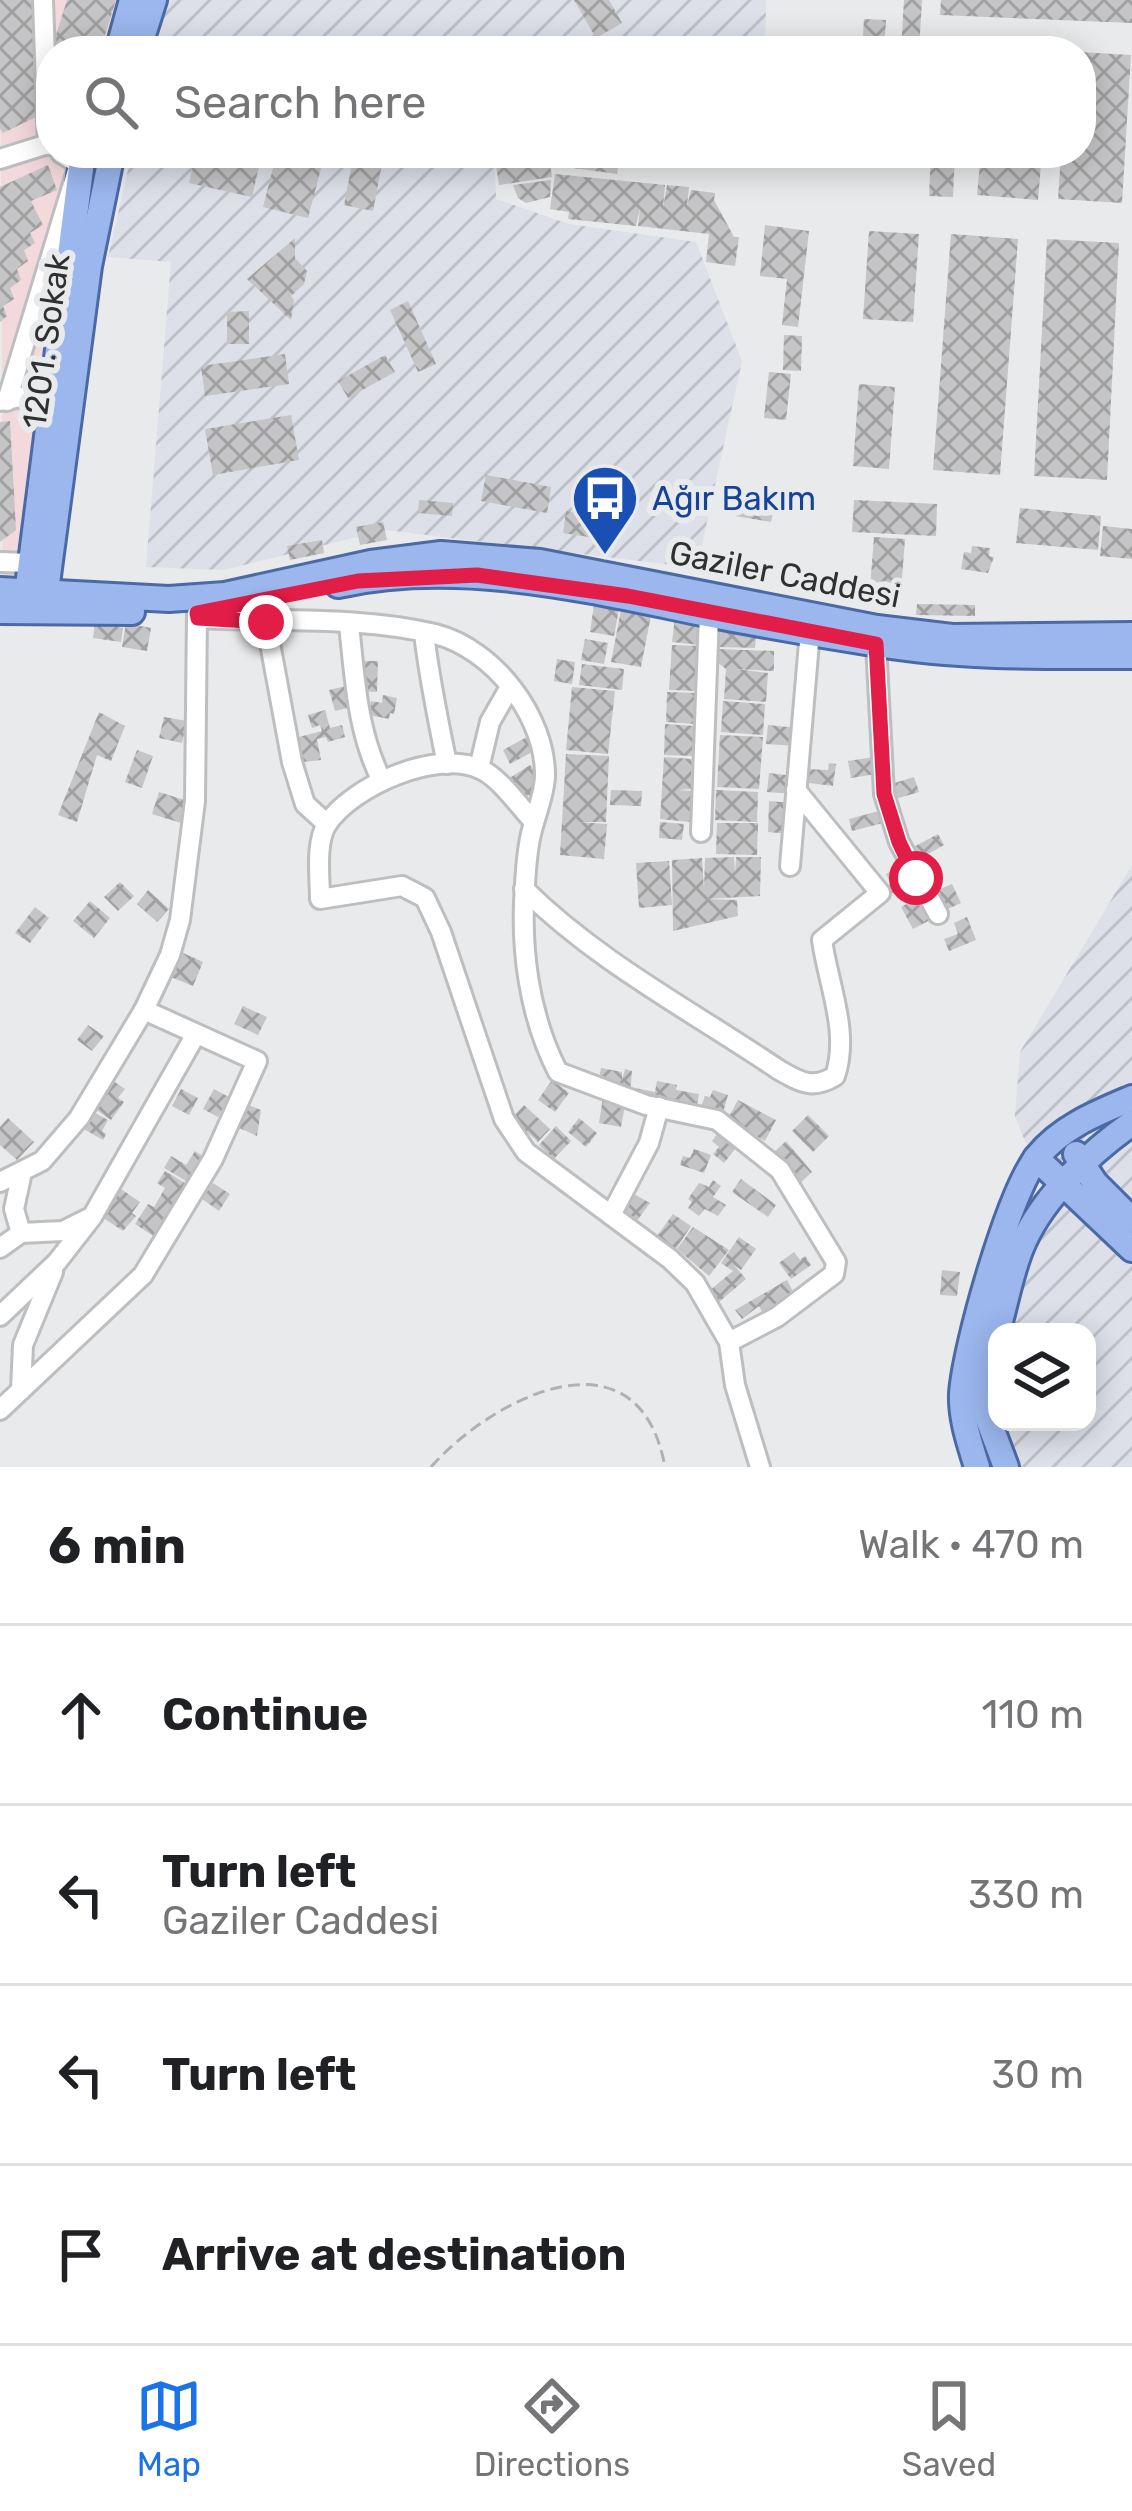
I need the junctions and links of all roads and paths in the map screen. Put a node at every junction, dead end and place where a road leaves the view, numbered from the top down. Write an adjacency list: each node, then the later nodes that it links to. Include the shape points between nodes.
1 (132, 0): 5 (main road)
2 (154, 0): 6 (main road)
3 (48, 3): 4 (street)
4 (51, 36)
5 (122, 36)
6 (143, 36)
7 (36, 154): 8 (street)
8 (0, 159)
9 (58, 168): 15 (street)
10 (62, 168): 14 (main road, 1201. Sokak)
11 (68, 168): 13 (main road, via 83,208 80,260)
12 (109, 168): 13 (main road, 1201. Sokak)
13 (89, 266): 14 (main road, 1201. Sokak)
14 (62, 390): 15 (street); 16 (main road, 1201. Sokak); 19 (main road, 1201. Sokak)
15 (3, 401): 16 (street)
16 (47, 424): 18 (main road, 1201. Sokak)
17 (0, 562): 18 (street)
18 (29, 563): 19 (main road, 1201. Sokak)
19 (29, 598): 20 (main road, Gaziler Caddesi); 22 (main road, Gaziler Caddesi); 27 (main road, Gaziler Caddesi, via 226,595 441,554 563,566 952,637)
20 (0, 611)
21 (709, 614): 22 (main road, Gaziler Caddesi, via 477,575 358,581); 25 (main road, Gaziler Caddesi); 37 (street)
22 (197, 616): 23 (street); 41 (street, via 196,781 180,920)
23 (266, 622): 24 (street); 36 (street, via 304,804)
24 (349, 625): 26 (street); 33 (street, via 362,724)
25 (809, 631): 28 (main road, Gaziler Caddesi); 34 (street)
26 (424, 633): 30 (street, via 480,655); 31 (street)
27 (1132, 635)
28 (876, 644): 29 (main road, Gaziler Caddesi, via 958,655); 40 (street, via 884,794 899,842)
29 (1132, 656)
30 (510, 687): 32 (street, via 490,722); 35 (street, via 541,739 545,780)
31 (447, 764): 32 (street); 33 (street)
32 (479, 768): 35 (street)
33 (382, 781): 36 (street)
34 (796, 790): 38 (street); 39 (street, via 880,892 822,940 840,1045 835,1076 819,1085 779,1070 609,962)
35 (534, 822): 39 (street)
36 (327, 824): 52 (street, via 320,898 402,886 425,898 504,1119 526,1152)
37 (701, 832)
38 (790, 866)
39 (524, 889): 44 (street, via 537,1027 558,1072)
40 (938, 914)
41 (144, 1010): 42 (street); 49 (street, via 79,1118)
42 (196, 1034): 53 (street); 63 (street, via 256,1061 213,1159 143,1275)
43 (1132, 1099): 46 (main road)
44 (659, 1106): 52 (street); 61 (street, via 717,1120 780,1170 836,1262 834,1274 777,1317)
45 (1132, 1123): 48 (main road)
46 (1060, 1134): 47 (main road); 48 (main road)
47 (1036, 1158): 51 (main road); 70 (main road, via 1002,1238 965,1366 964,1424)
48 (1085, 1164): 51 (main road); 54 (main road)
49 (22, 1172): 50 (street); 55 (street, via 14,1208)
50 (0, 1182)
51 (1064, 1186): 57 (main road); 60 (main road, via 1024,1240)
52 (611, 1215): 61 (street, via 695,1283)
53 (92, 1217): 55 (street, via 63,1231); 58 (street)
54 (1132, 1220)
55 (21, 1233): 56 (street)
56 (0, 1248)
57 (1132, 1249)
58 (58, 1262): 59 (street); 63 (street, via 23,1346)
59 (0, 1316)
60 (1000, 1323)
61 (729, 1342): 69 (street)
62 (988, 1364): 65 (main road, via 979,1395)
63 (20, 1390): 64 (street)
64 (0, 1410)
65 (988, 1419)
66 (992, 1431): 71 (main road)
67 (430, 1467): 68 (path, via 457,1438 552,1386 611,1388 646,1412)
68 (664, 1467)
69 (760, 1467)
70 (977, 1467)
71 (1006, 1467)

